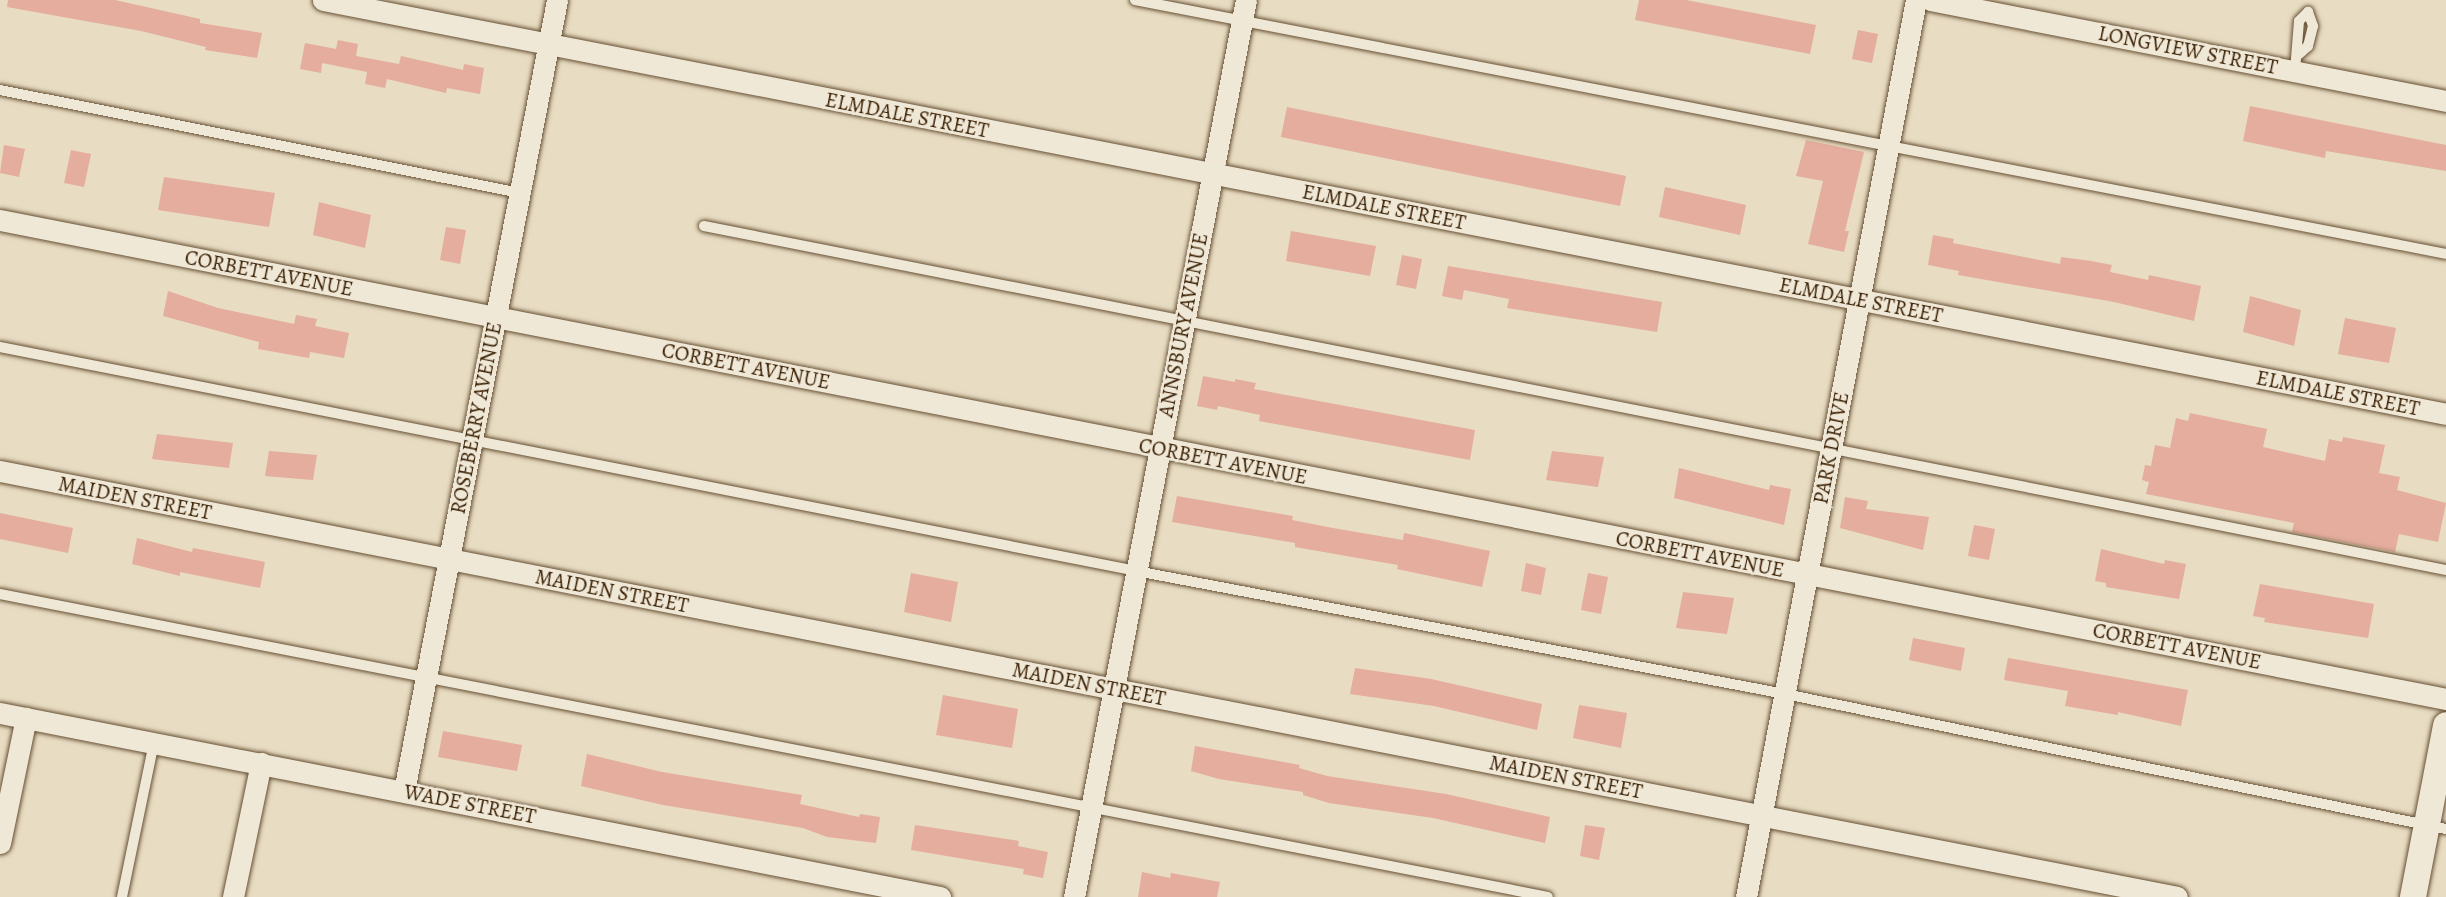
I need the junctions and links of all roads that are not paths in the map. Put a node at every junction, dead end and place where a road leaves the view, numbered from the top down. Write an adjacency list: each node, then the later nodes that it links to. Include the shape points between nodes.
1 (322, 0): 8 (street, ELMDALE STREET)
2 (557, 0): 8 (street, ROSEBERRY AVENUE)
3 (1135, 0): 7 (lane)
4 (1246, 0): 7 (street, ANNSBURY AVENUE)
5 (1916, 0): 11 (street, PARK DRIVE)
6 (1929, 0): 10 (street, LONGVIEW STREET, via 2297,63)
7 (1242, 21): 11 (lane); 12 (street, ANNSBURY AVENUE)
8 (549, 45): 12 (street, ELMDALE STREET); 13 (street, ROSEBERRY AVENUE)
9 (0, 90): 13 (lane)
10 (2446, 101)
11 (1889, 144): 16 (lane); 17 (street, PARK DRIVE)
12 (1212, 174): 17 (street, ELMDALE STREET); 19 (street, ANNSBURY AVENUE)
13 (520, 193): 18 (street, ROSEBERRY AVENUE)
14 (0, 220): 18 (street, CORBETT AVENUE)
15 (704, 226): 19 (lane)
16 (2446, 254)
17 (1860, 300): 21 (street, ELMDALE STREET); 24 (street, PARK DRIVE)
18 (496, 317): 22 (street, ROSEBERRY AVENUE); 23 (street, CORBETT AVENUE)
19 (1184, 323): 23 (street, ANNSBURY AVENUE); 24 (lane)
20 (0, 347): 22 (lane)
21 (2446, 414)
22 (472, 438): 26 (street, ROSEBERRY AVENUE); 28 (lane)
23 (1160, 448): 28 (street, ANNSBURY AVENUE); 29 (street, CORBETT AVENUE)
24 (1831, 450): 27 (lane); 29 (street, PARK DRIVE)
25 (0, 471): 26 (street, MAIDEN STREET)
26 (449, 559): 31 (street, ROSEBERRY AVENUE); 32 (street, MAIDEN STREET)
27 (2446, 570)
28 (1136, 571): 32 (street, ANNSBURY AVENUE); 33 (lane)
29 (1807, 575): 33 (street, PARK DRIVE); 34 (street, CORBETT AVENUE)
30 (0, 594): 31 (lane)
31 (426, 676): 40 (street, ROSEBERRY AVENUE); 41 (lane)
32 (1113, 689): 41 (street, ANNSBURY AVENUE); 42 (street, MAIDEN STREET)
33 (1785, 694): 42 (street, PARK DRIVE); 43 (lane)
34 (2446, 699)
35 (0, 713): 36 (street, WADE STREET)
36 (26, 718): 38 (street, WADE STREET); 44 (street)
37 (2446, 725): 43 (street)
38 (154, 743): 39 (street, WADE STREET); 45 (lane)
39 (261, 763): 40 (street, WADE STREET); 46 (street)
40 (404, 791): 47 (street, WADE STREET)
41 (1091, 809): 48 (street, ANNSBURY AVENUE); 49 (lane)
42 (1762, 815): 50 (street, PARK DRIVE); 51 (street, MAIDEN STREET)
43 (2436, 827): 52 (street)
44 (0, 843)
45 (122, 897)
46 (234, 897)
47 (940, 897)
48 (1074, 897)
49 (1548, 897)
50 (1746, 897)
51 (2177, 897)
52 (2413, 897)

